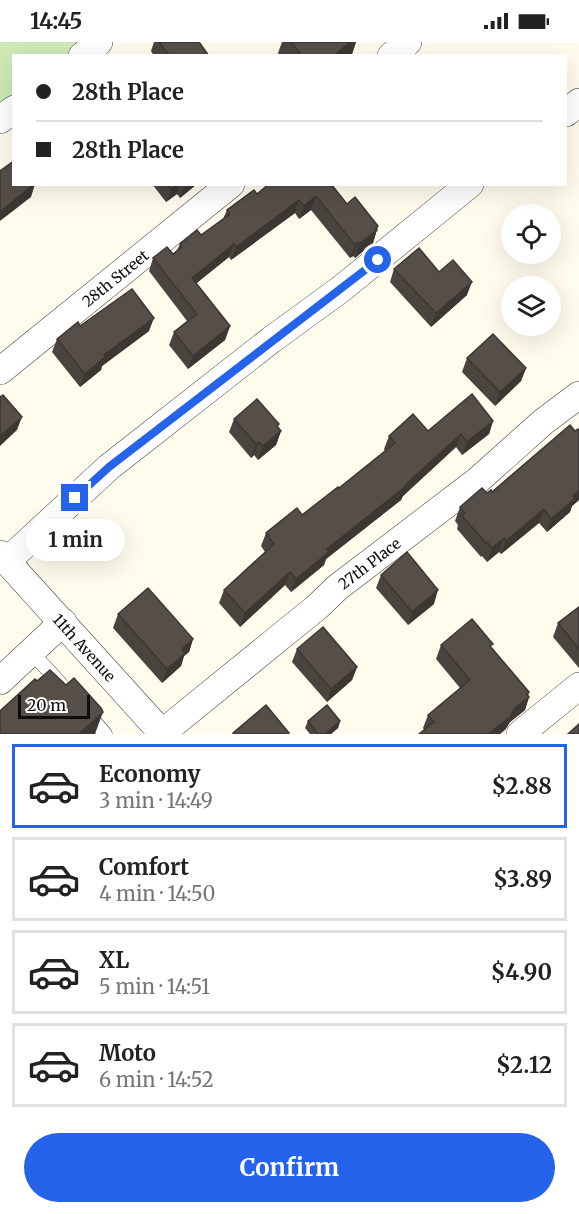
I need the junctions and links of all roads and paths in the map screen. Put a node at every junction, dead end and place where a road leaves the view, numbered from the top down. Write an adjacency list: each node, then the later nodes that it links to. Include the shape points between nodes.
1 (99, 42): 3 (street)
2 (408, 42): 4 (street)
3 (84, 54)
4 (394, 54)
5 (579, 102): 7 (street)
6 (12, 111): 8 (street)
7 (567, 112)
8 (0, 120)
9 (229, 186): 11 (street, 28th Street)
10 (468, 186): 13 (street, via 341,289 109,467)
11 (0, 371)
12 (579, 395): 19 (street, 27th Place, via 477,481 338,587)
13 (3, 558): 14 (street, 11th Avenue)
14 (63, 622): 15 (street); 19 (street, 11th Avenue)
15 (33, 652): 16 (street); 18 (lane)
16 (0, 681)
17 (579, 686): 20 (street)
18 (105, 734)
19 (163, 734)
20 (520, 734)

